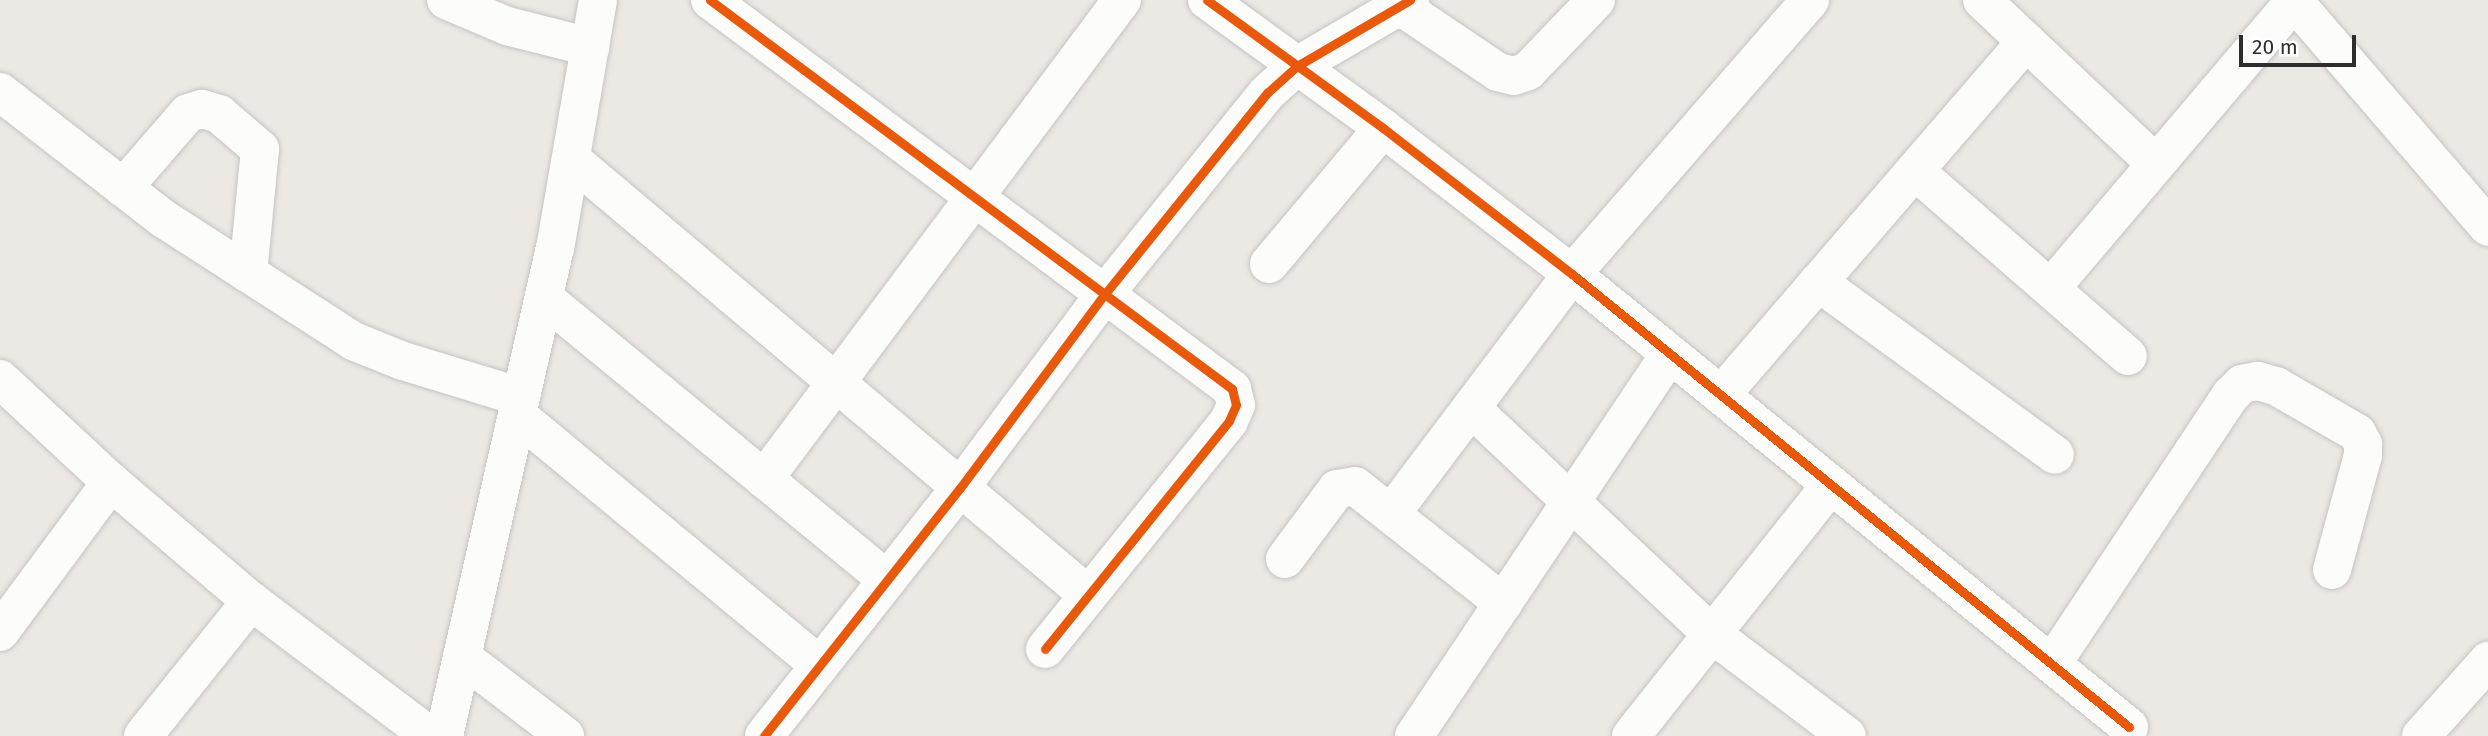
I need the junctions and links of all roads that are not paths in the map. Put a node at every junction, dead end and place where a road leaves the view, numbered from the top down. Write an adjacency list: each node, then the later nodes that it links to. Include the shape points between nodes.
1 (446, 0): 12 (street, via 507,26)
2 (598, 0): 12 (street)
3 (710, 0): 20 (street)
4 (1122, 0): 20 (street)
5 (1207, 0): 13 (street)
6 (1597, 0): 10 (street, via 1528,71 1514,76 1498,72)
7 (1810, 0): 24 (street)
8 (1982, 0): 11 (street)
9 (2294, 1): 17 (street); 21 (street)
10 (1405, 3): 13 (street)
11 (2026, 42): 17 (street); 18 (street)
12 (590, 47): 16 (street)
13 (1297, 66): 15 (street); 27 (street, via 1268,93)
14 (0, 92): 19 (street)
15 (1383, 128): 22 (street); 24 (street)
16 (570, 159): 28 (street); 32 (street)
17 (2155, 164): 26 (street)
18 (1915, 171): 25 (street); 26 (street)
19 (123, 188): 23 (street); 23 (street, via 188,113 219,114 260,149)
20 (974, 200): 27 (street); 32 (street)
21 (2488, 227)
22 (1269, 264)
23 (248, 273): 34 (street, via 353,341)
24 (1572, 274): 29 (street); 35 (street)
25 (1818, 282): 33 (street); 36 (street)
26 (2051, 288): 30 (street)
27 (1104, 295): 40 (street); 46 (street, via 1232,389 1236,405 1229,421)
28 (544, 298): 34 (street); 37 (street)
29 (1670, 354): 33 (street); 41 (street)
30 (2128, 356)
31 (0, 379): 38 (street)
32 (836, 383): 37 (street); 40 (street)
33 (1721, 395): 39 (street)
34 (519, 406): 52 (street); 55 (street)
35 (1471, 408): 41 (street); 42 (street)
36 (2055, 455)
37 (764, 479): 45 (street)
38 (111, 482): 47 (street); 49 (street)
39 (1831, 485): 50 (street); 54 (street)
40 (960, 488): 45 (street); 46 (street)
41 (1571, 502): 48 (street); 50 (street)
42 (1391, 514): 43 (street, via 1355,486 1346,485 1337,489); 48 (street)
43 (1285, 559)
44 (2332, 570): 54 (street, via 2363,444 2357,433 2276,386 2258,380 2242,384)
45 (887, 580): 55 (street)
46 (1088, 595): 51 (street)
47 (251, 601): 57 (street); 58 (street)
48 (1503, 603): 62 (street)
49 (0, 632)
50 (1712, 634): 63 (street); 64 (street)
51 (1045, 649)
52 (462, 657): 59 (street); 60 (street)
53 (2488, 661): 65 (street)
54 (2052, 664): 56 (street)
55 (820, 666): 61 (street)
56 (2129, 727)
57 (143, 736)
58 (430, 736)
59 (444, 736)
60 (565, 736)
61 (764, 736)
62 (1414, 736)
63 (1631, 736)
64 (1847, 736)
65 (2421, 736)

